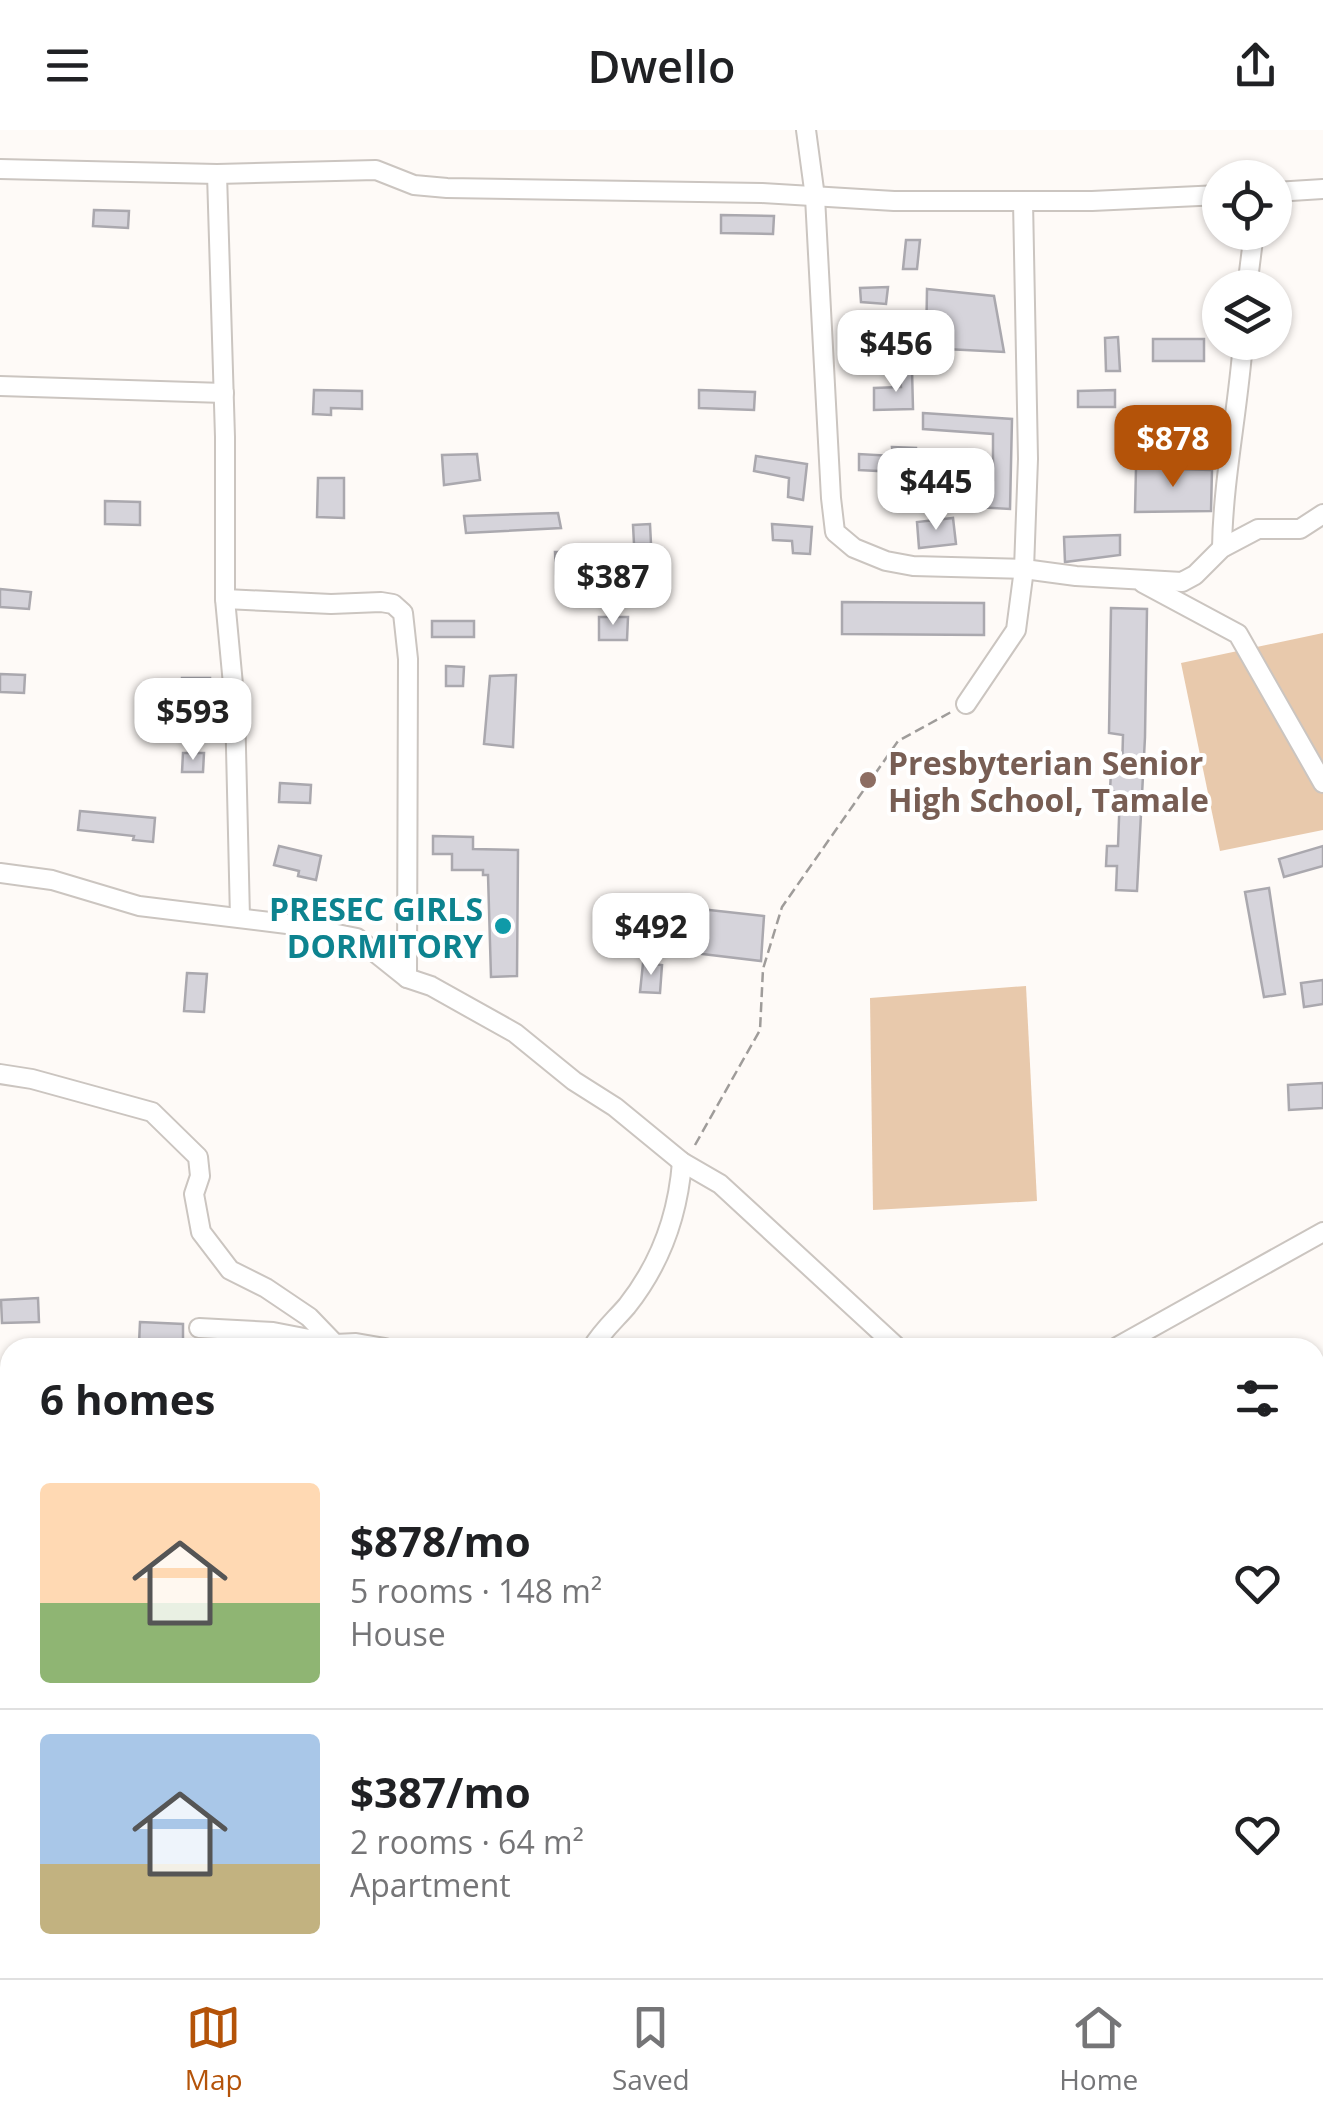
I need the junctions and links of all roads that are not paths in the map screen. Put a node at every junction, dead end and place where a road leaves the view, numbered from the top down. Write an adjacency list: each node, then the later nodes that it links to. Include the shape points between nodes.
1 (806, 130): 7 (street)
2 (0, 169): 3 (street)
3 (218, 174): 7 (street, via 376,170 422,186); 11 (street)
4 (1323, 189): 5 (street)
5 (1292, 191)
6 (1202, 196): 8 (street)
7 (815, 197): 8 (street); 14 (street, via 835,532 866,555 913,566)
8 (1023, 201): 14 (street)
9 (1242, 360): 13 (street)
10 (0, 386): 11 (street)
11 (224, 393): 16 (street)
12 (1323, 514): 13 (street, via 1300,529 1258,529)
13 (1222, 548): 15 (street, via 1190,580)
14 (1024, 569): 15 (street); 17 (street, via 1016,630)
15 (1138, 581): 18 (street, via 1238,634)
16 (225, 599): 20 (street); 21 (street, via 381,602 403,613)
17 (966, 704)
18 (1323, 783)
19 (0, 872): 20 (street, via 139,906)
20 (240, 918): 21 (street, via 356,938)
21 (407, 978): 23 (street, via 516,1034)
22 (0, 1074): 27 (street, via 152,1112 198,1156 194,1194 201,1232 230,1270 309,1317)
23 (682, 1162): 28 (street, via 679,1200 652,1267); 29 (street, via 720,1184)
24 (1323, 1232): 30 (street)
25 (198, 1328): 26 (street)
26 (304, 1338)
27 (329, 1338)
28 (599, 1338)
29 (887, 1338)
30 (1133, 1338)

